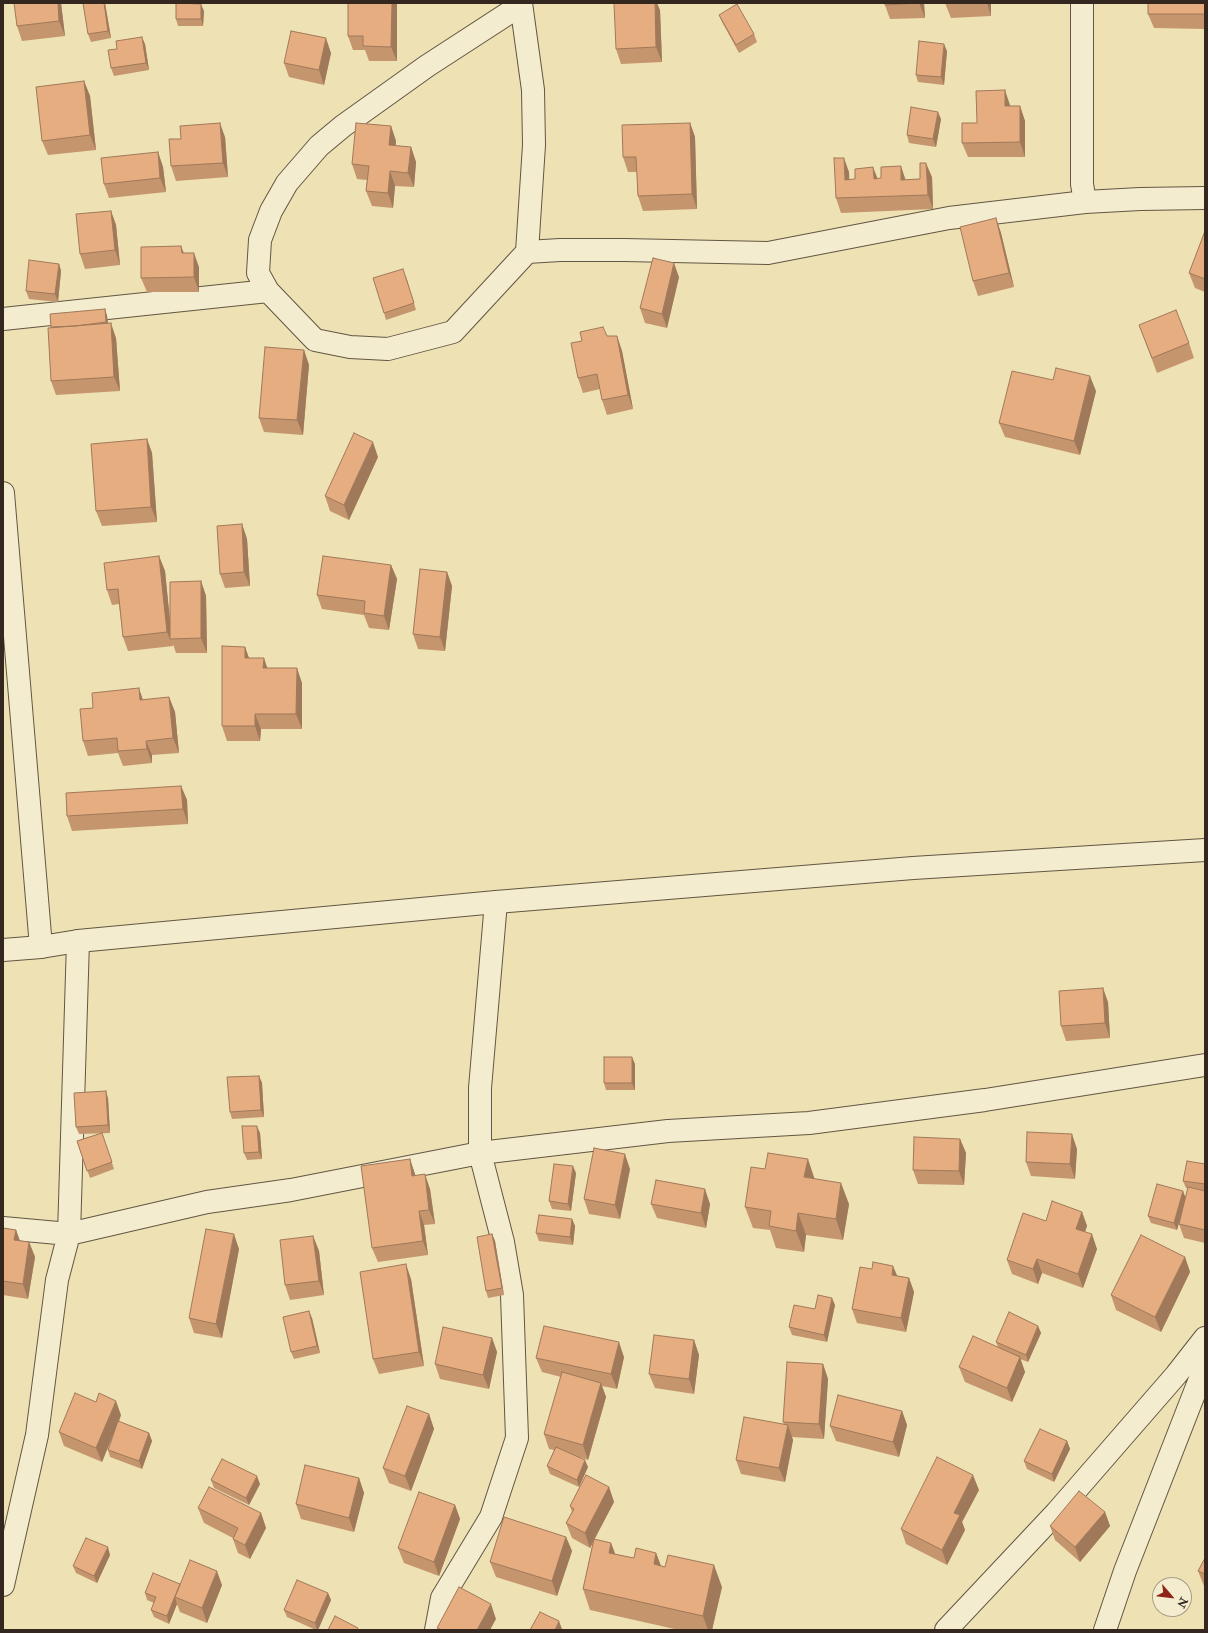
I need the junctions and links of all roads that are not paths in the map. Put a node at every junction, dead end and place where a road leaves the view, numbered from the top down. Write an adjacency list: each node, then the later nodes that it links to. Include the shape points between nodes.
1 (1082, 3): 4 (street, via 1082,184)
2 (521, 4): 5 (street, via 533,90 534,145); 6 (street, via 427,66 319,146 287,184 271,211 260,240 258,273)
3 (1205, 198): 4 (street)
4 (1085, 202): 5 (street, via 949,218 768,253 624,250)
5 (527, 252): 6 (street, via 453,332 388,349 350,347 315,340)
6 (268, 291): 7 (street)
7 (3, 319)
8 (3, 493): 12 (street)
9 (1205, 850): 10 (street, via 913,868)
10 (496, 902): 11 (street); 15 (street, via 480,1088)
11 (78, 941): 12 (street); 17 (street)
12 (40, 947): 13 (street)
13 (3, 950)
14 (1205, 1065): 15 (street, via 985,1100 817,1122 668,1130)
15 (480, 1152): 17 (street, via 291,1190 207,1202); 21 (street, via 503,1242 512,1295 517,1438 491,1517 442,1598)
16 (3, 1228): 17 (street)
17 (69, 1234): 20 (street, via 57,1280 37,1435)
18 (1205, 1338): 22 (street, via 1056,1513)
19 (1205, 1366): 23 (street, via 1125,1571)
20 (3, 1585)
21 (436, 1630)
22 (946, 1630)
23 (1105, 1630)

